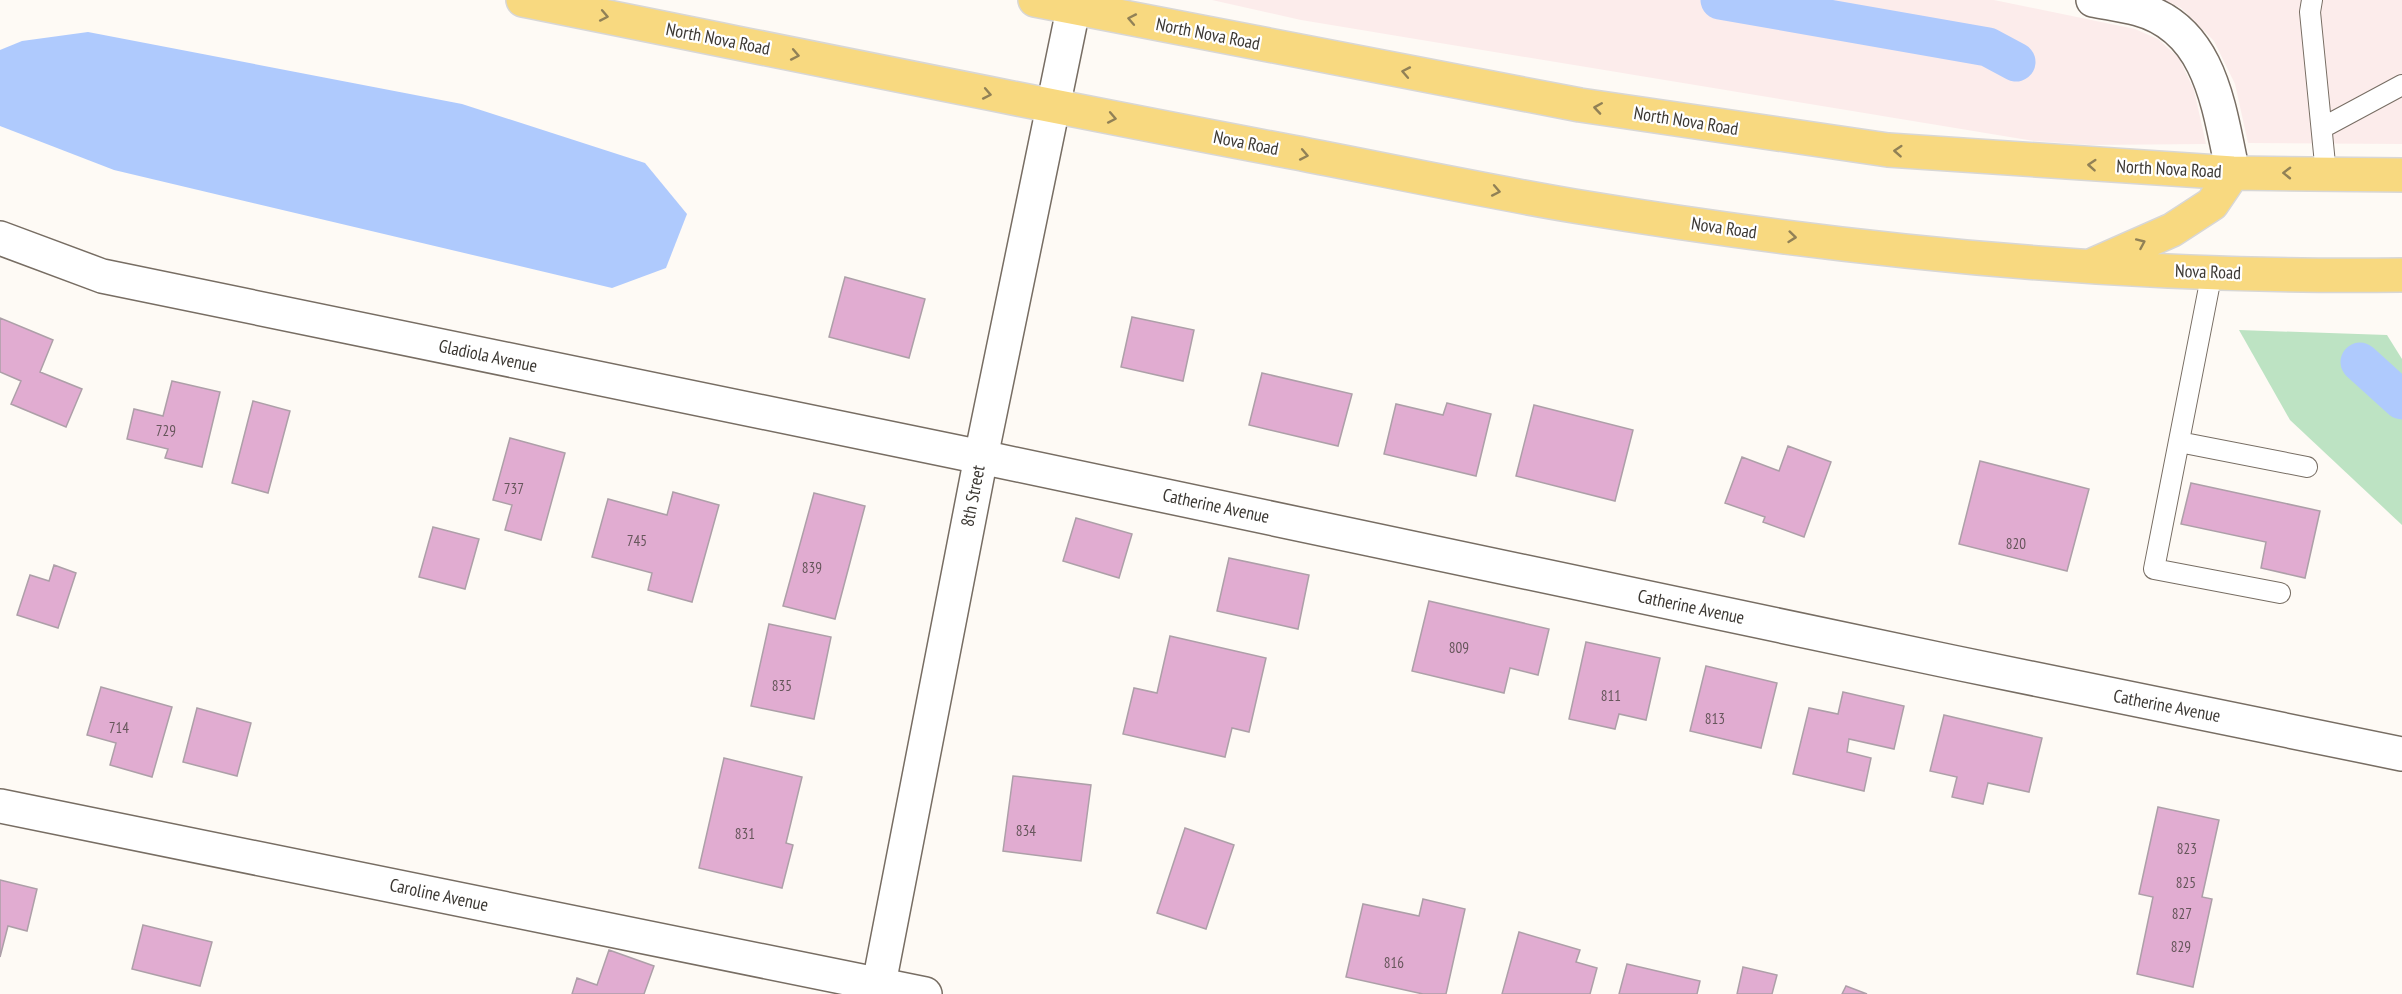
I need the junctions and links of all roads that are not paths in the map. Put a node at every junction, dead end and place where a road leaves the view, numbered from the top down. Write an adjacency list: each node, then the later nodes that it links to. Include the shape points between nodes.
1 (523, 0): 7 (main road, North Nova Road, one-way to 7)
2 (1035, 0): 5 (main road, North Nova Road)
3 (2093, 0): 9 (street, via 2168,22 2196,47 2214,86)
4 (2312, 0): 8 (lane)
5 (1074, 4): 7 (street, 8th Street); 9 (main road, North Nova Road, one-way to 5, via 1888,150 1736,129 1580,105)
6 (2402, 85): 8 (lane)
7 (1055, 107): 13 (main road, Nova Road, one-way to 13, via 1571,205 1748,232); 17 (street, 8th Street)
8 (2322, 128): 10 (lane)
9 (2233, 173): 10 (main road, North Nova Road, one-way to 9); 13 (main road, one-way to 9, via 2172,230 2212,204)
10 (2336, 174): 11 (main road)
11 (2402, 175)
12 (0, 238): 17 (street, Gladiola Avenue, via 102,276)
13 (2088, 267): 14 (main road, Nova Road)
14 (2212, 272): 15 (main road, Nova Road); 16 (lane)
15 (2402, 275)
16 (2179, 442): 18 (lane); 19 (lane, via 2154,569)
17 (981, 457): 20 (street, Catherine Avenue); 22 (street, 8th Street)
18 (2307, 467)
19 (2280, 593)
20 (2402, 754)
21 (0, 806): 22 (street, Caroline Avenue)
22 (878, 989): 23 (street, Caroline Avenue)
23 (925, 994)

